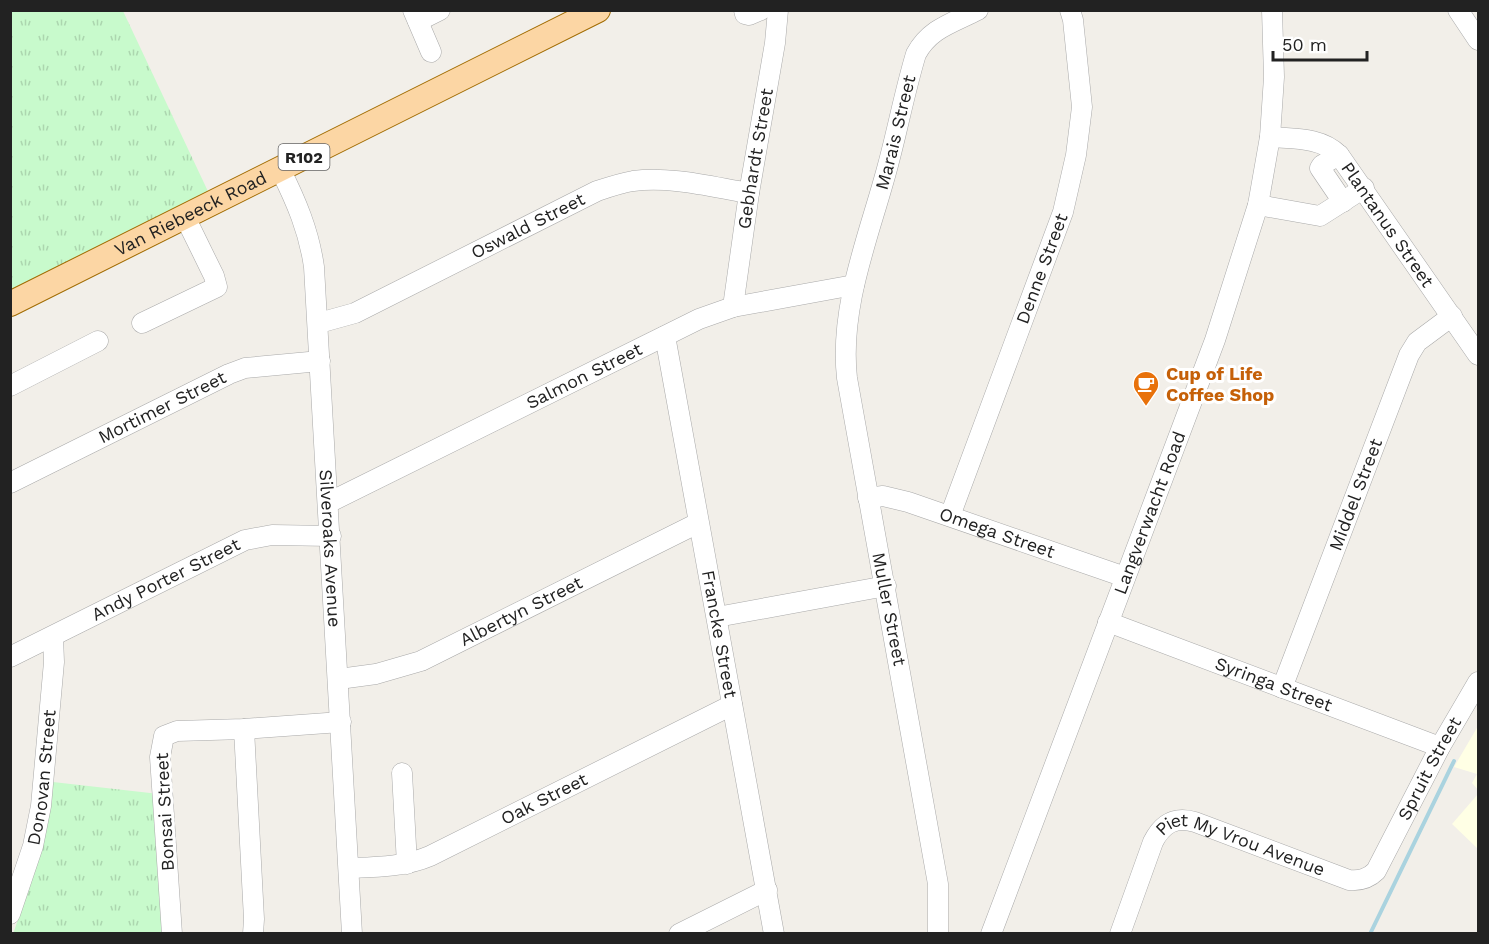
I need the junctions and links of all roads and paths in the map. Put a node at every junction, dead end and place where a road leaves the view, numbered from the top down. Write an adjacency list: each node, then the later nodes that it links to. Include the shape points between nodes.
1 (440, 10): 10 (street)
2 (598, 10): 16 (main road, Van Riebeeck Road / R102)
3 (744, 10): 4 (street, via 749,15)
4 (761, 10)
5 (778, 10): 18 (street, Gebhardt Street)
6 (978, 10): 11 (street, Marais Street)
7 (1070, 10): 36 (street, Denne Street, via 1082,107 1064,212)
8 (1272, 10): 14 (street, Langverwacht Road, via 1274,77)
9 (1458, 10): 12 (street)
10 (416, 16): 13 (street)
11 (939, 19): 22 (street, Marais Street, via 916,54)
12 (1479, 40)
13 (431, 52)
14 (1270, 137): 15 (street, Plantanus Street, via 1318,142); 20 (street, Langverwacht Road)
15 (1340, 155): 17 (street, Plantanus Street); 19 (street, via 1320,168)
16 (280, 169): 21 (main road, Van Riebeeck Road / R102); 27 (street, Silveroaks Avenue, via 298,206 311,247)
17 (1364, 188): 19 (street); 25 (street, Plantanus Street)
18 (749, 193): 24 (street, Gebhardt Street); 27 (street, Oswald Street, via 672,181 615,185 372,305)
19 (1343, 202): 20 (street, via 1320,216)
20 (1258, 205): 39 (street, Langverwacht Road, via 1215,340)
21 (185, 217): 23 (main road, Van Riebeeck Road / R102); 26 (street, via 216,287)
22 (854, 285): 24 (street, Salmon Street); 34 (street, Muller Street, via 844,352)
23 (10, 304)
24 (734, 307): 28 (street, Salmon Street)
25 (1452, 316): 30 (street, Plantanus Street); 47 (street, Middel Street, via 1418,342 1408,355)
26 (142, 323)
27 (319, 323): 31 (street, Silveroaks Avenue)
28 (665, 336): 35 (street, Salmon Street); 37 (street, Francke Street)
29 (98, 341): 32 (street)
30 (1479, 355)
31 (320, 361): 33 (street, Mortimer Street, via 245,368 229,374); 35 (street, Silveroaks Avenue)
32 (10, 386)
33 (10, 483)
34 (868, 498): 36 (street, Omega Street, via 883,496); 40 (street, Muller Street)
35 (328, 503): 38 (street, Silveroaks Avenue)
36 (950, 516): 39 (street, Omega Street)
37 (698, 523): 41 (street, Francke Street); 45 (street, Albertyn Street, via 421,661 376,674)
38 (331, 536): 43 (street, Andy Porter Street, via 245,540); 45 (street, Silveroaks Avenue)
39 (1125, 577): 42 (street, Langverwacht Road)
40 (886, 586): 41 (street); 63 (street, Muller Street, via 938,884)
41 (717, 617): 48 (street, Francke Street)
42 (1108, 622): 47 (street, Syringa Street); 64 (street, Langverwacht Road)
43 (53, 637): 44 (street, Andy Porter Street); 57 (street, Donovan Street, via 41,806 33,846)
44 (10, 657)
45 (339, 679): 49 (street, Silveroaks Avenue)
46 (1479, 682): 51 (street, Spruit Street)
47 (1282, 688): 51 (street, Syringa Street)
48 (732, 705): 54 (street, Oak Street); 56 (street, Francke Street)
49 (341, 722): 50 (street, Bonsai Street); 55 (street, Silveroaks Avenue)
50 (244, 729): 58 (street, Bonsai Street, via 177,731 164,736 161,744); 59 (street)
51 (1440, 747): 53 (street, Spruit Street)
52 (402, 773): 54 (street)
53 (1384, 856): 65 (street, Piet My Vrou Avenue, via 1372,875 1349,880 1188,820 1170,822 1158,831 1153,842)
54 (407, 864): 55 (street, Oak Street)
55 (349, 868): 60 (street, Silveroaks Avenue)
56 (766, 890): 61 (street); 62 (street, Francke Street)
57 (10, 914)
58 (172, 933)
59 (253, 933)
60 (352, 933)
61 (679, 933)
62 (774, 933)
63 (938, 933)
64 (991, 933)
65 (1120, 933)

